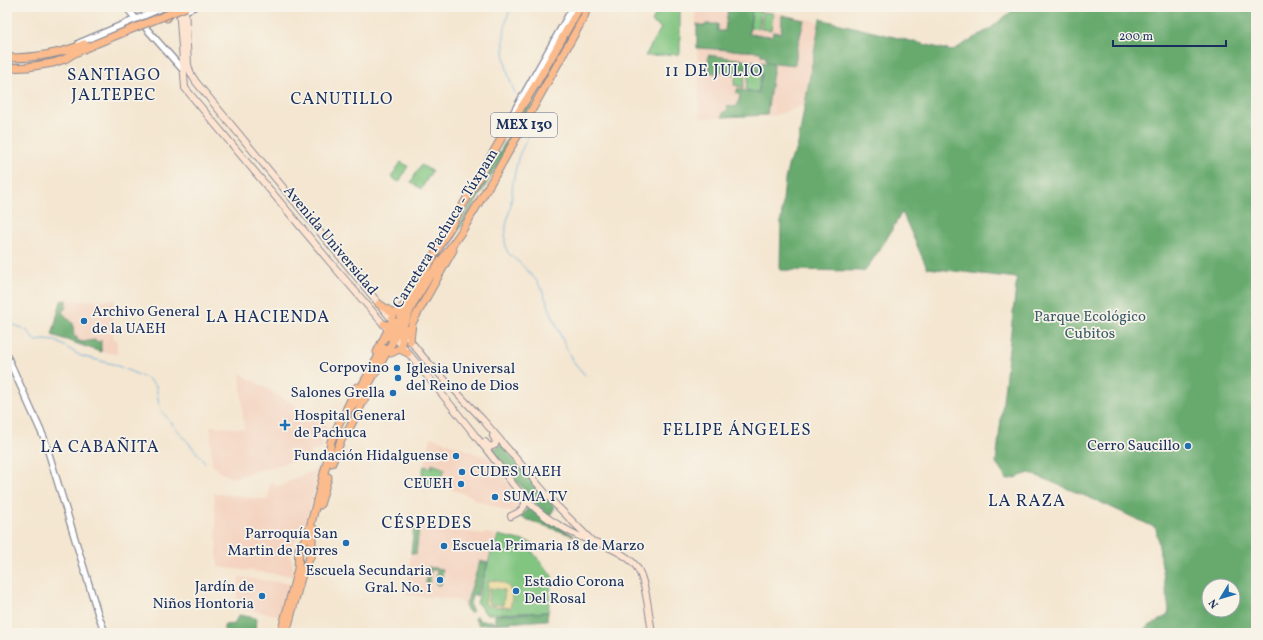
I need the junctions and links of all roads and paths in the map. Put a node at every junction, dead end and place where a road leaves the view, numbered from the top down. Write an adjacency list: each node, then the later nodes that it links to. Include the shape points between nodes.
1 (126, 7): 12 (street)
2 (164, 7): 11 (main road, via 170,10); 12 (street)
3 (194, 7): 8 (street)
4 (573, 7): 21 (street, Carretera Pachuca - Túxpam / MEX 130, via 512,115)
5 (581, 7): 15 (main road); 21 (main road, Carretera Pachuca - Túxpam / MEX 130)
6 (587, 7): 10 (main road, Carretera Pachuca - Túxpam / MEX 130)
7 (590, 7): 10 (street, Carretera Pachuca - Túxpam / MEX 130)
8 (186, 8): 9 (street); 14 (main road, bridge); 22 (main road, Avenida Universidad, via 188,65 191,74)
9 (178, 9): 11 (street); 14 (main road); 20 (main road, Avenida Universidad)
10 (584, 17): 15 (main road, Carretera Pachuca - Túxpam / MEX 130)
11 (167, 18): 13 (street)
12 (136, 19): 16 (street)
13 (145, 27): 18 (street); 20 (street)
14 (94, 42): 16 (main road); 18 (main road)
15 (566, 48): 25 (main road, Carretera Pachuca - Túxpam / MEX 130)
16 (62, 50): 17 (main road, via 36,57)
17 (7, 58)
18 (65, 59): 19 (main road, via 40,66)
19 (7, 68)
20 (183, 70): 23 (main road, Avenida Universidad, via 185,88)
21 (509, 125): 24 (main road, Carretera Pachuca - Túxpam / MEX 130)
22 (288, 194): 23 (main road); 28 (main road, Avenida Universidad)
23 (279, 201): 30 (main road, Avenida Universidad)
24 (467, 201): 26 (main road); 27 (main road, Carretera Pachuca - Túxpam / MEX 130)
25 (462, 231): 26 (main road, Carretera Pachuca - Túxpam / MEX 130); 32 (main road, via 412,323)
26 (439, 263): 31 (main road, Carretera Pachuca - Túxpam / MEX 130)
27 (407, 303): 28 (main road, via 394,314); 31 (main road, Carretera Pachuca - Túxpam / MEX 130)
28 (380, 304): 29 (main road, Avenida Universidad)
29 (391, 318): 30 (main road, via 388,324); 31 (main road)
30 (384, 324): 31 (main road)
31 (396, 332): 32 (main road); 33 (main road); 34 (main road, MEX 130); 36 (main road, MEX 130, via 367,387); 38 (main road)
32 (410, 341): 33 (main road, via 405,343); 39 (main road)
33 (405, 349): 34 (main road); 37 (main road)
34 (391, 354): 40 (main road, MEX 130)
35 (7, 356): 45 (street, via 44,438)
36 (355, 403): 38 (main road, MEX 130); 40 (main road)
37 (462, 418): 39 (main road, via 486,444 492,447 496,441); 41 (main road)
38 (341, 419): 44 (main road, MEX 130, via 331,442 308,536 299,549 298,569)
39 (483, 420): 43 (main road, via 553,502)
40 (341, 440): 44 (main road, MEX 130, via 334,455 314,529 312,553 302,574)
41 (526, 499): 42 (main road, via 522,510); 43 (main road, via 549,519)
42 (511, 516)
43 (591, 540): 48 (main road, via 626,556 637,567)
44 (286, 623): 46 (main road, MEX 130); 47 (main road, MEX 130)
45 (105, 633)
46 (281, 633)
47 (286, 633)
48 (652, 633)

